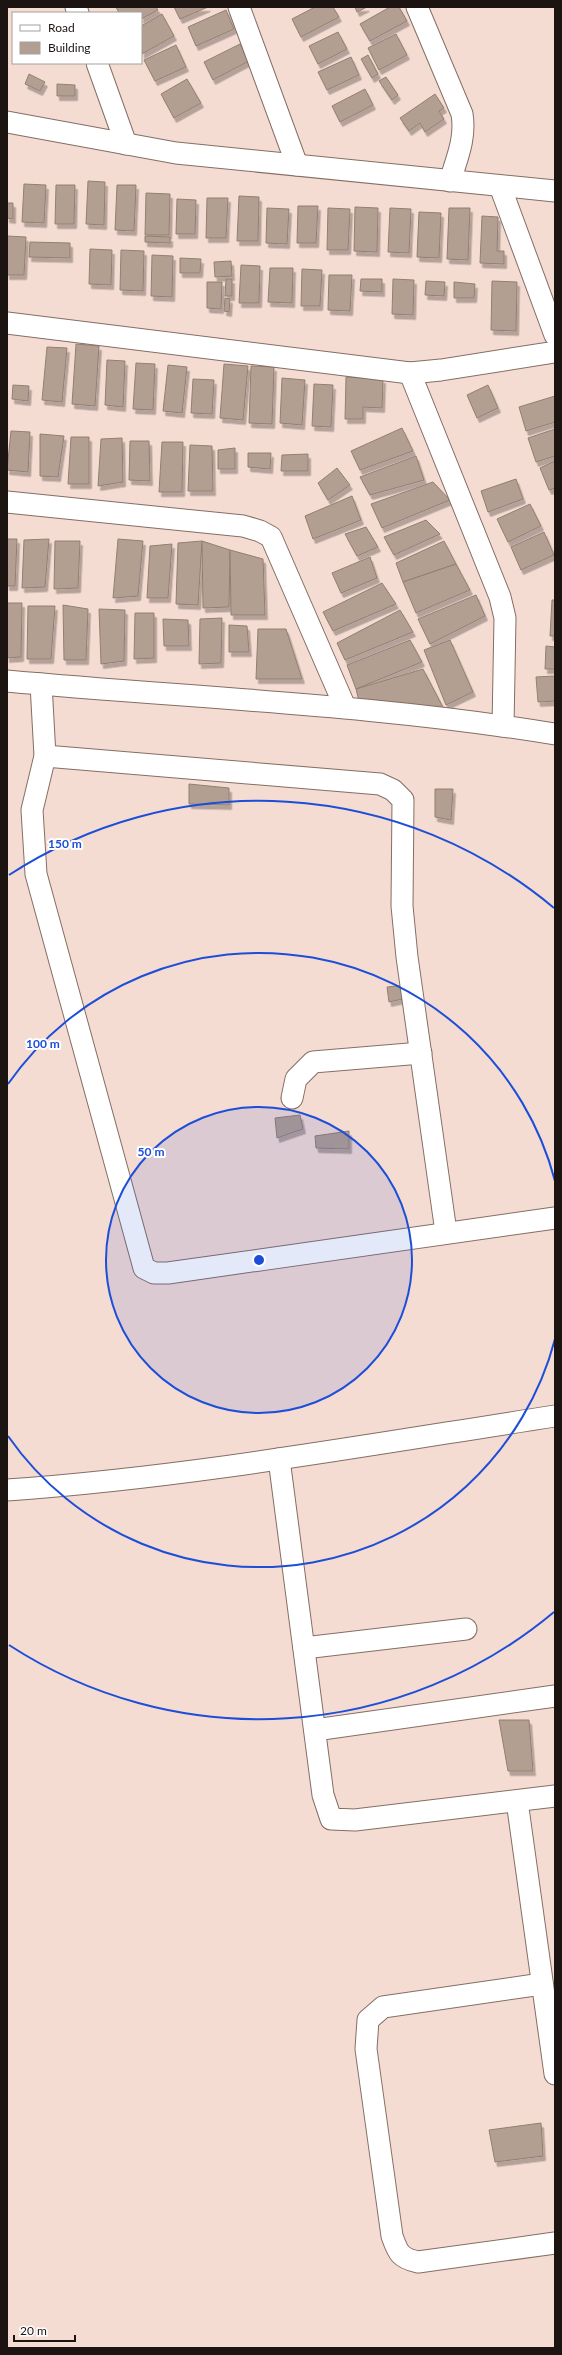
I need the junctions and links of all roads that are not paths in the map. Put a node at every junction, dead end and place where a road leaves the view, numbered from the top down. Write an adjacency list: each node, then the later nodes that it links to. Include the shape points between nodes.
1 (240, 7): 6 (street)
2 (417, 7): 7 (street, via 462,114 464,128)
3 (97, 64): 5 (street)
4 (7, 122): 5 (street)
5 (126, 144): 6 (street, via 176,153)
6 (297, 165): 7 (street)
7 (450, 181): 8 (street)
8 (500, 186): 9 (street); 11 (street)
9 (555, 192)
10 (7, 322): 13 (street)
11 (555, 336)
12 (555, 352): 13 (street)
13 (410, 373): 18 (street, via 500,597 505,618)
14 (7, 502): 17 (street, via 243,526 271,537)
15 (7, 681): 16 (street)
16 (41, 684): 17 (street); 20 (street)
17 (345, 707): 18 (street)
18 (503, 726): 19 (street)
19 (555, 734)
20 (45, 756): 21 (street, via 380,784 393,790 403,800 402,906); 24 (street, via 32,810 36,874 144,1268 154,1273 168,1273)
21 (421, 1052): 22 (street, via 313,1062 296,1079); 24 (street)
22 (292, 1098)
23 (555, 1218): 24 (street)
24 (446, 1232)
25 (555, 1416): 26 (street)
26 (279, 1459): 27 (street); 29 (street)
27 (7, 1490)
28 (466, 1629): 29 (street)
29 (304, 1648): 31 (street)
30 (555, 1696): 31 (street)
31 (314, 1730): 33 (street, via 323,1795 331,1818 355,1820)
32 (555, 1796): 33 (street)
33 (518, 1801): 34 (street)
34 (542, 1984): 35 (street); 36 (street, via 383,2007 368,2020 366,2049 392,2236 397,2250 405,2259 418,2262)
35 (555, 2074)
36 (555, 2243)

